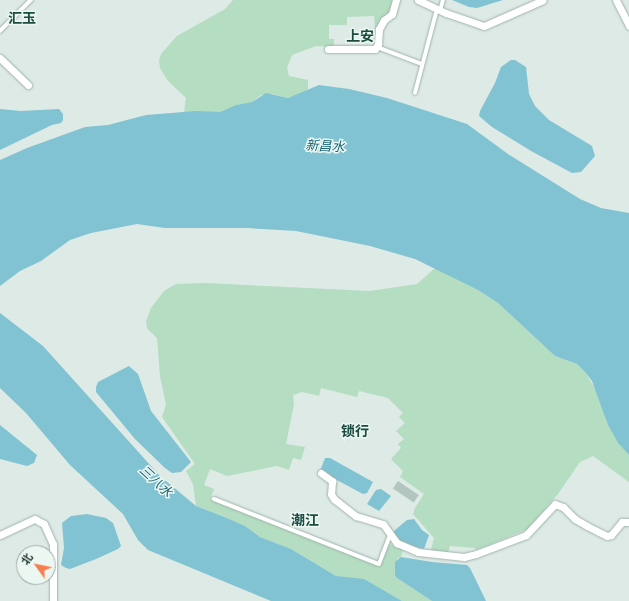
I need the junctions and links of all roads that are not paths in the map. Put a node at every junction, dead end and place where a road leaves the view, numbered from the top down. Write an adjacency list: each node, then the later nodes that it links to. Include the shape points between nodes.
1 (31, 0): 9 (lane)
2 (396, 0): 10 (street, via 392,14 384,20 379,29)
3 (418, 0): 7 (street)
4 (443, 0): 7 (lane)
5 (543, 0): 7 (street, via 484,26)
6 (616, 0): 8 (street)
7 (439, 10): 13 (lane)
8 (629, 26)
9 (0, 31)
10 (377, 47): 11 (street, via 372,50); 13 (lane)
11 (328, 49)
12 (0, 58): 14 (street)
13 (422, 64): 15 (lane)
14 (28, 85)
15 (415, 93)
16 (320, 473): 19 (street, via 332,481 331,494 334,499 356,516 383,524)
17 (214, 498): 19 (lane, via 379,564)
18 (629, 522): 19 (street, via 622,522 607,536 587,526 556,504 526,535 464,557 418,552 402,546)
19 (390, 534)
20 (0, 535): 21 (street, via 35,518 44,524 53,544)
21 (53, 601)

